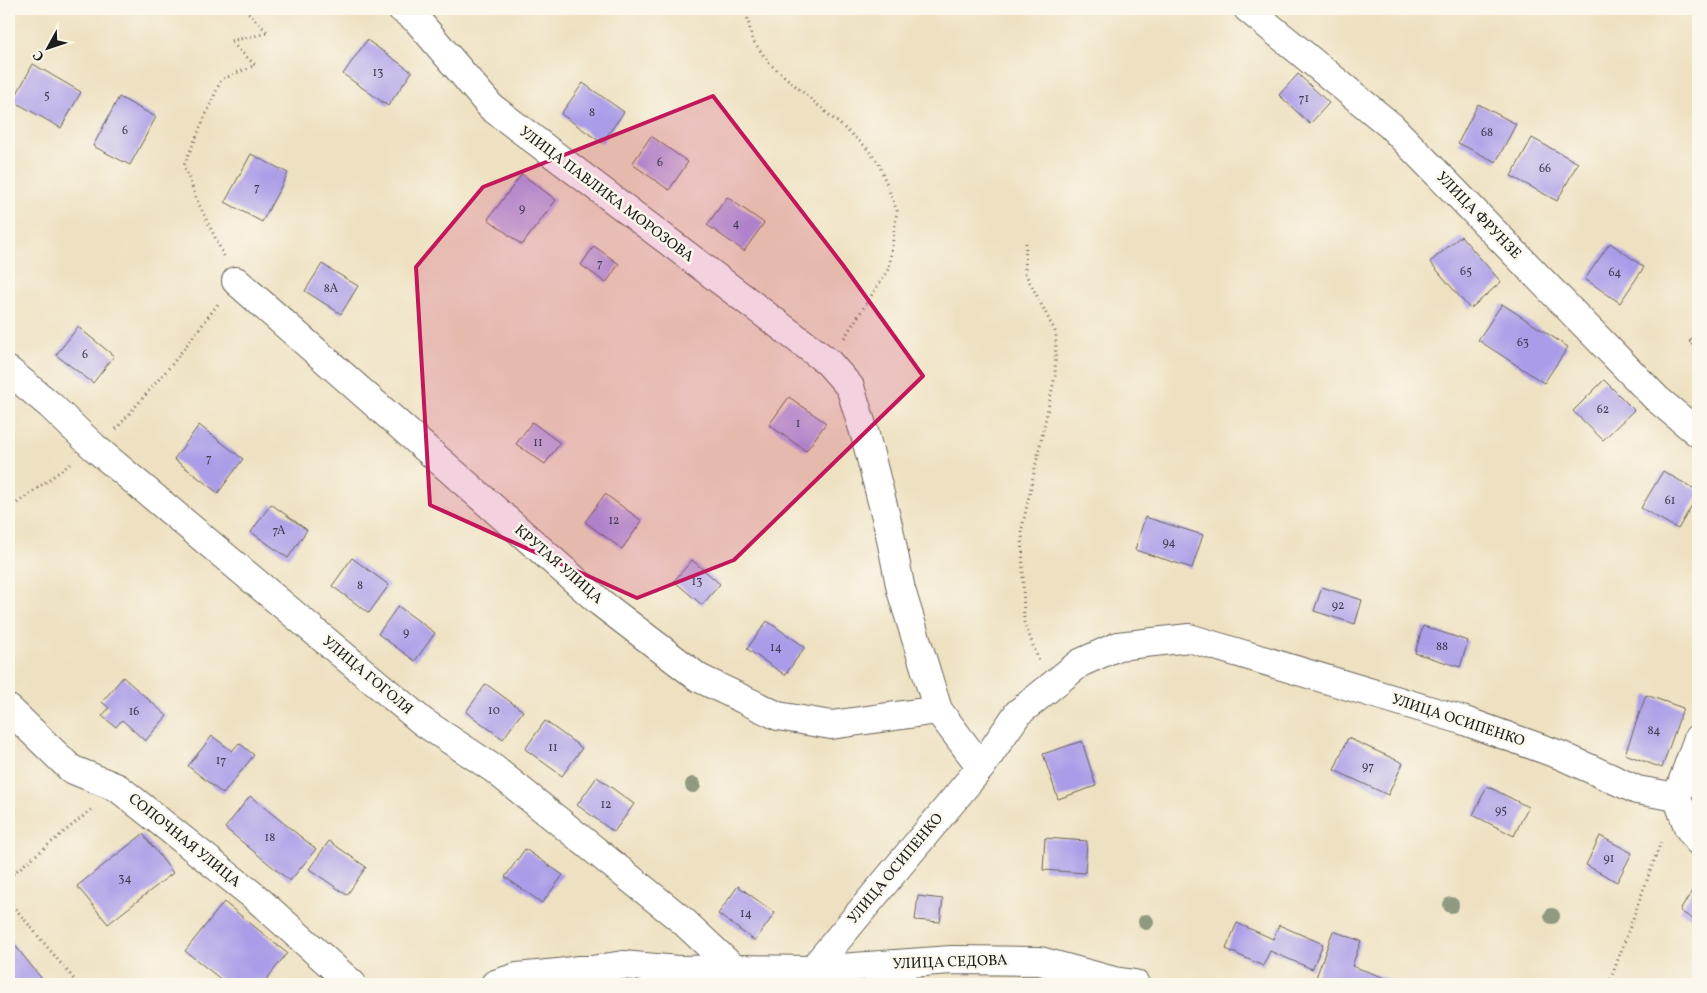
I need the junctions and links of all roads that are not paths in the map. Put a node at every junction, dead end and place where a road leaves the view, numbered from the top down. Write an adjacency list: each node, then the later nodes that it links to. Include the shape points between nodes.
1 (402, 9): 7 (street, УЛИЦА ПАВЛИКА МОРОЗОВА, via 417,20 491,108 828,362 850,388 889,529 901,590)
2 (1248, 9): 5 (street, УЛИЦА ФРУНЗЕ, via 1391,126 1656,399)
3 (236, 280): 7 (street, КРУТАЯ УЛИЦА, via 600,603 699,678 778,716 831,725)
4 (9, 371): 12 (street, УЛИЦА ГОГОЛЯ, via 94,447 423,722 494,769 683,921)
5 (1698, 433)
6 (9, 709): 14 (street, СОПОЧНАЯ УЛИЦА, via 71,769 118,788 255,897)
7 (938, 710): 9 (street, УЛИЦА ПАВЛИКА МОРОЗОВА)
8 (1698, 738): 10 (street)
9 (981, 767): 10 (street, УЛИЦА ОСИПЕНКО, via 1018,713 1080,662 1118,646 1189,638 1462,720 1560,755 1637,790); 13 (street, УЛИЦА ОСИПЕНКО)
10 (1677, 797): 11 (street, via 1688,827)
11 (1698, 841)
12 (734, 969): 13 (street, УЛИЦА СЕДОВА); 15 (street, УЛИЦА СЕДОВА, via 677,970 623,965 517,976)
13 (812, 970): 16 (street, УЛИЦА СЕДОВА, via 950,960 1040,961)
14 (352, 984)
15 (495, 984)
16 (1135, 984)

